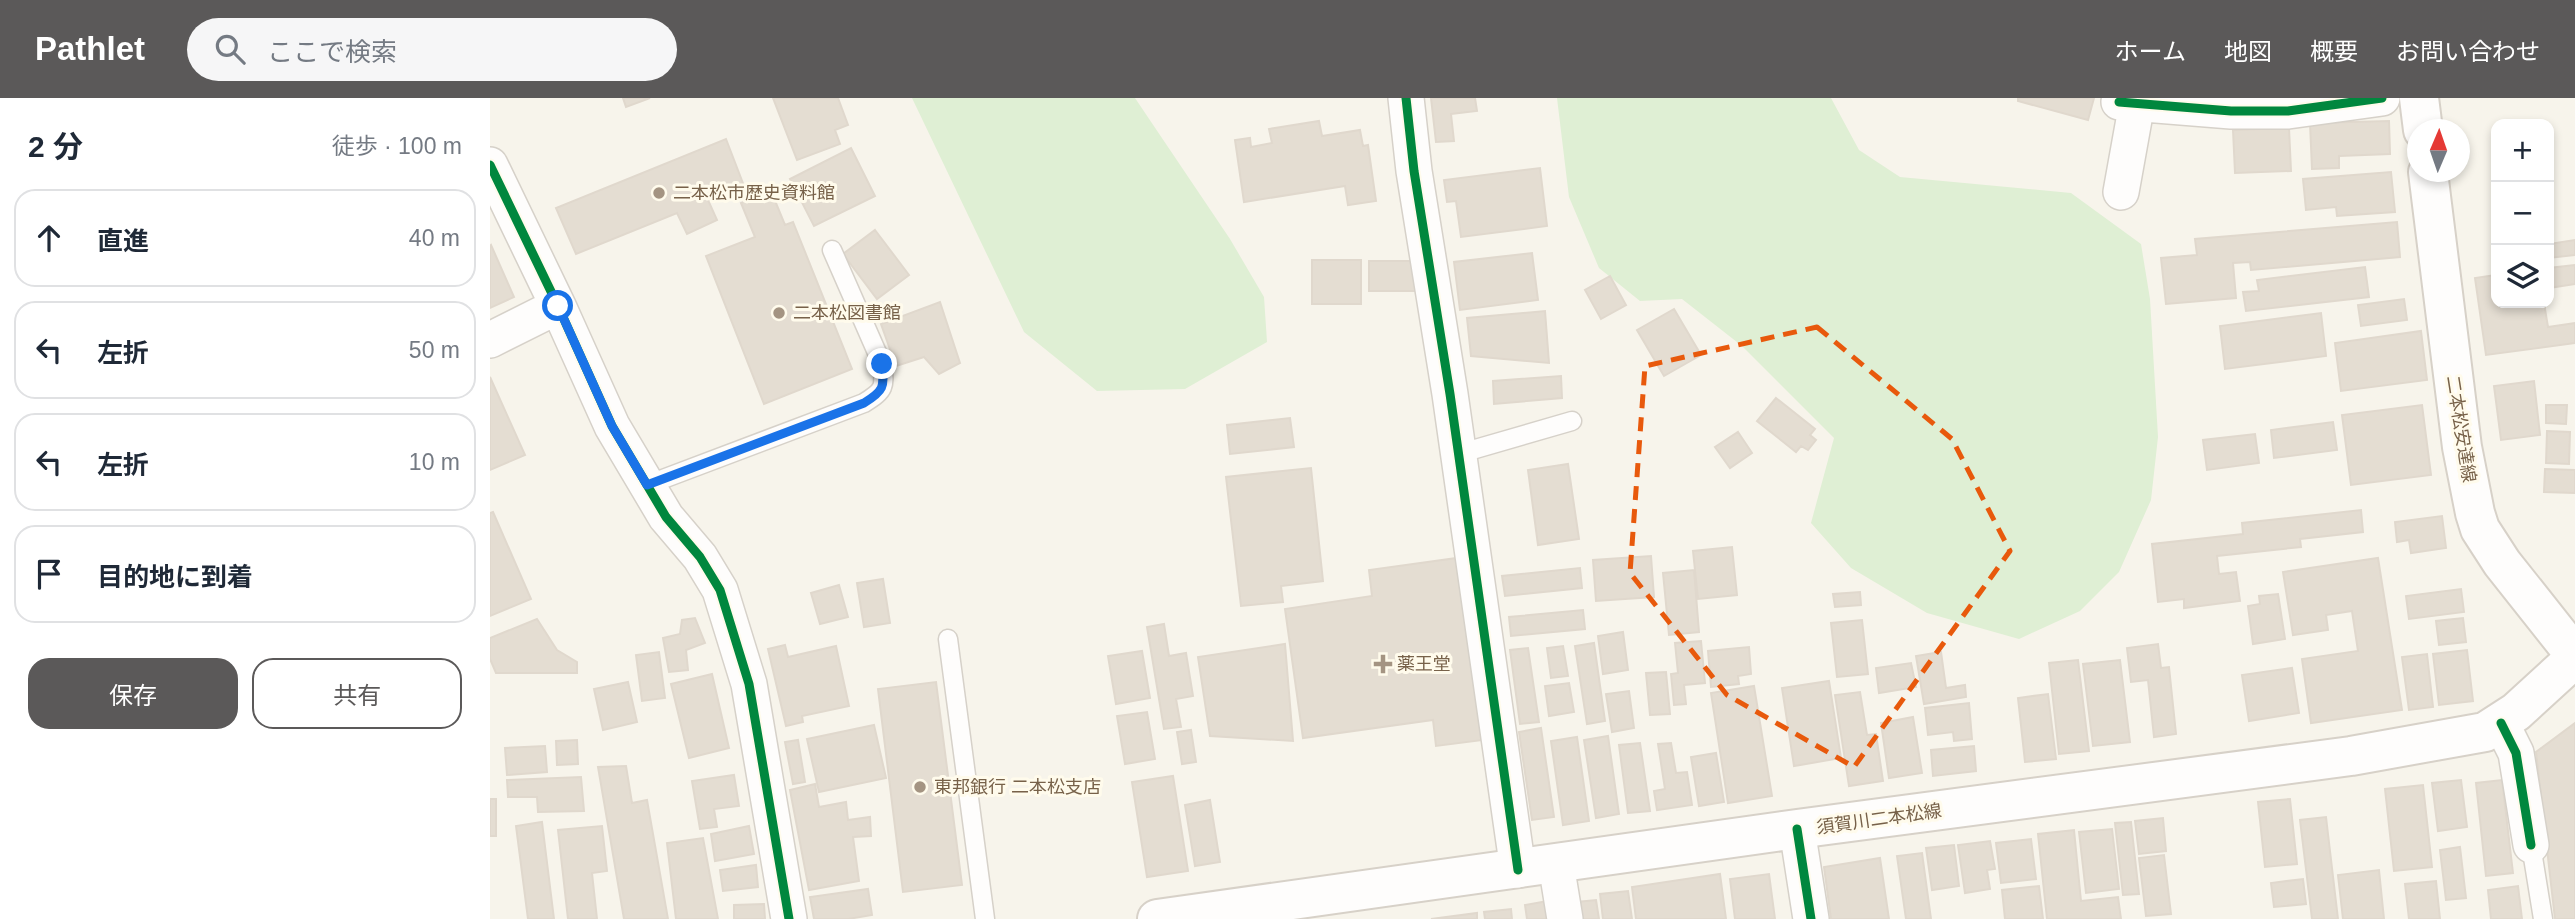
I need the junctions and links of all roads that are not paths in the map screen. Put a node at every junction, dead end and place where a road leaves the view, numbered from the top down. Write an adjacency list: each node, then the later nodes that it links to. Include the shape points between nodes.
1 (1406, 98): 12 (street)
2 (2382, 98): 7 (street, via 2288,111 2128,103)
3 (2419, 98): 4 (main road)
4 (2422, 119)
5 (490, 165): 9 (street)
6 (2429, 182): 15 (main road, 二本松安達線, via 2462,447 2475,513 2502,563)
7 (2121, 192)
8 (832, 250): 13 (lane, via 882,364 880,393)
9 (558, 306): 10 (street); 13 (street, via 612,426)
10 (490, 340)
11 (1572, 421): 12 (lane)
12 (1458, 454): 20 (street)
13 (647, 485): 21 (street, via 720,590 749,684)
14 (948, 639): 22 (lane)
15 (2575, 657): 16 (main road, 須賀川二本松線)
16 (2501, 723): 17 (main road, 須賀川二本松線, via 2485,732 2351,756); 18 (street, via 2516,753)
17 (1797, 829): 19 (main road, 須賀川二本松線); 25 (street)
18 (2531, 845): 26 (lane)
19 (1556, 864): 20 (main road, 須賀川二本松線); 24 (street)
20 (1518, 870): 23 (main road, 須賀川二本松線)
21 (789, 919)
22 (985, 919)
23 (1157, 919)
24 (1565, 919)
25 (1811, 919)
26 (2543, 919)

